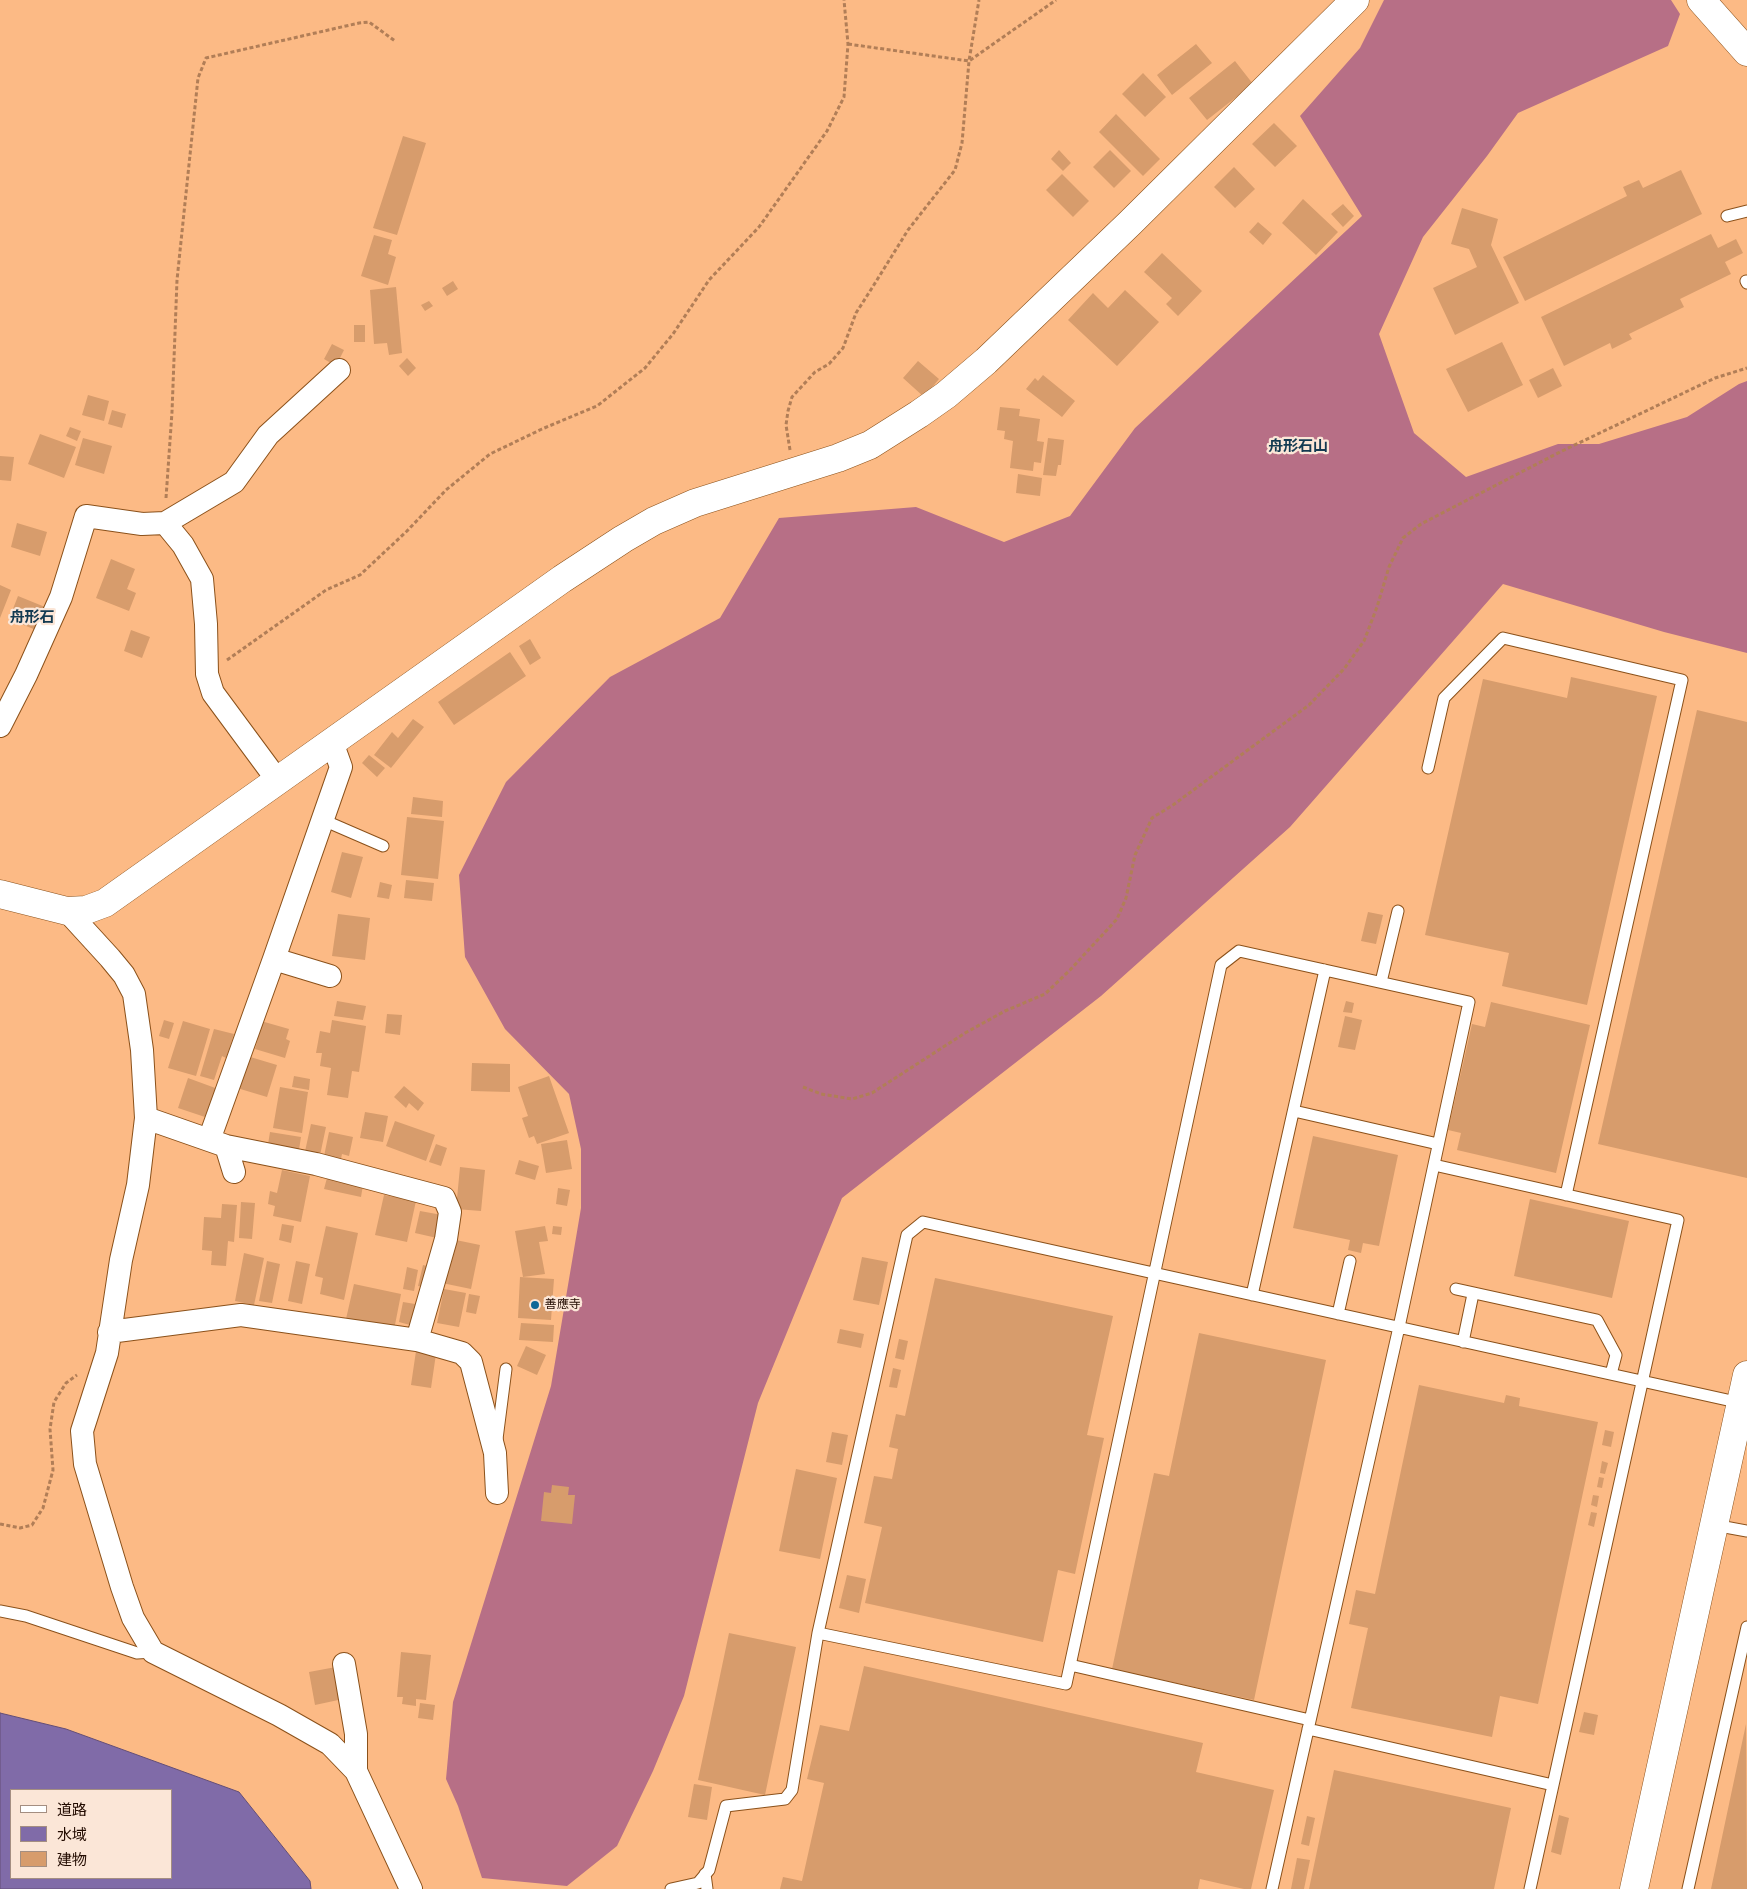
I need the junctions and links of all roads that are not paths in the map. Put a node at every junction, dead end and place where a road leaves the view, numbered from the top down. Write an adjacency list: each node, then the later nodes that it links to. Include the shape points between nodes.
1 (1355, 0): 9 (street, via 1130,223 986,362 946,395 870,444 838,458 695,503 654,521 562,579)
2 (1701, 0): 3 (street)
3 (1747, 52)
4 (1747, 211): 5 (lane)
5 (1727, 216)
6 (339, 370): 7 (street, via 268,435 234,482)
7 (165, 523): 8 (street, via 142,524 86,516 61,598); 11 (street, via 183,545 202,579 207,674 213,693)
8 (0, 726)
9 (332, 742): 11 (street); 12 (street, via 341,766)
10 (1428, 768): 27 (lane, via 1444,698 1503,638 1682,680)
11 (278, 781): 15 (street, via 105,903 86,910)
12 (323, 820): 13 (lane); 17 (street)
13 (383, 846)
14 (0, 894): 15 (street)
15 (67, 911): 22 (street, via 110,958 134,994)
16 (1398, 911): 20 (lane)
17 (274, 960): 19 (street); 23 (street)
18 (1326, 970): 20 (lane); 21 (lane); 29 (lane, via 1239,951 1221,965)
19 (330, 976)
20 (1381, 982): 24 (lane, via 1469,1002)
21 (1294, 1111): 24 (lane); 32 (lane)
22 (146, 1118): 23 (street); 36 (street, via 138,1185 121,1260)
23 (217, 1143): 26 (street); 35 (street, via 316,1164 444,1198 450,1212 446,1239)
24 (1438, 1144): 25 (lane)
25 (1434, 1165): 27 (lane); 34 (lane)
26 (234, 1172)
27 (1566, 1195): 41 (lane, via 1678,1220)
28 (1350, 1261): 33 (lane)
29 (1156, 1274): 32 (lane); 49 (lane, via 923,1222 907,1235); 52 (lane)
30 (1456, 1290): 31 (lane)
31 (1473, 1294): 37 (lane); 39 (lane, via 1597,1320 1616,1355)
32 (1252, 1295): 33 (lane)
33 (1338, 1314): 34 (lane)
34 (1399, 1328): 37 (lane); 53 (lane)
35 (417, 1340): 36 (street, via 241,1315); 43 (street, via 462,1353 471,1362)
36 (108, 1342): 50 (street, via 82,1431 84,1464 124,1595)
37 (1463, 1342): 39 (lane)
38 (506, 1369): 43 (lane)
39 (1611, 1374): 41 (lane)
40 (1747, 1374): 42 (street)
41 (1644, 1381): 42 (lane); 55 (lane)
42 (1741, 1403): 45 (street)
43 (495, 1453): 44 (street)
44 (497, 1493)
45 (1714, 1525): 46 (lane); 62 (street)
46 (1747, 1531)
47 (0, 1611): 50 (lane, via 26,1616 136,1653)
48 (1747, 1627): 63 (lane)
49 (818, 1633): 52 (lane, via 1066,1684); 56 (lane, via 792,1790 785,1799 726,1806)
50 (153, 1652): 54 (street, via 330,1744)
51 (344, 1664): 54 (street, via 356,1734)
52 (1070, 1665): 53 (lane)
53 (1309, 1725): 55 (lane); 60 (lane)
54 (356, 1771): 57 (street)
55 (1553, 1785): 61 (lane)
56 (706, 1874): 58 (lane, via 698,1883); 59 (lane)
57 (411, 1889)
58 (671, 1889)
59 (707, 1889)
60 (1272, 1889)
61 (1530, 1889)
62 (1634, 1889)
63 (1688, 1889)

